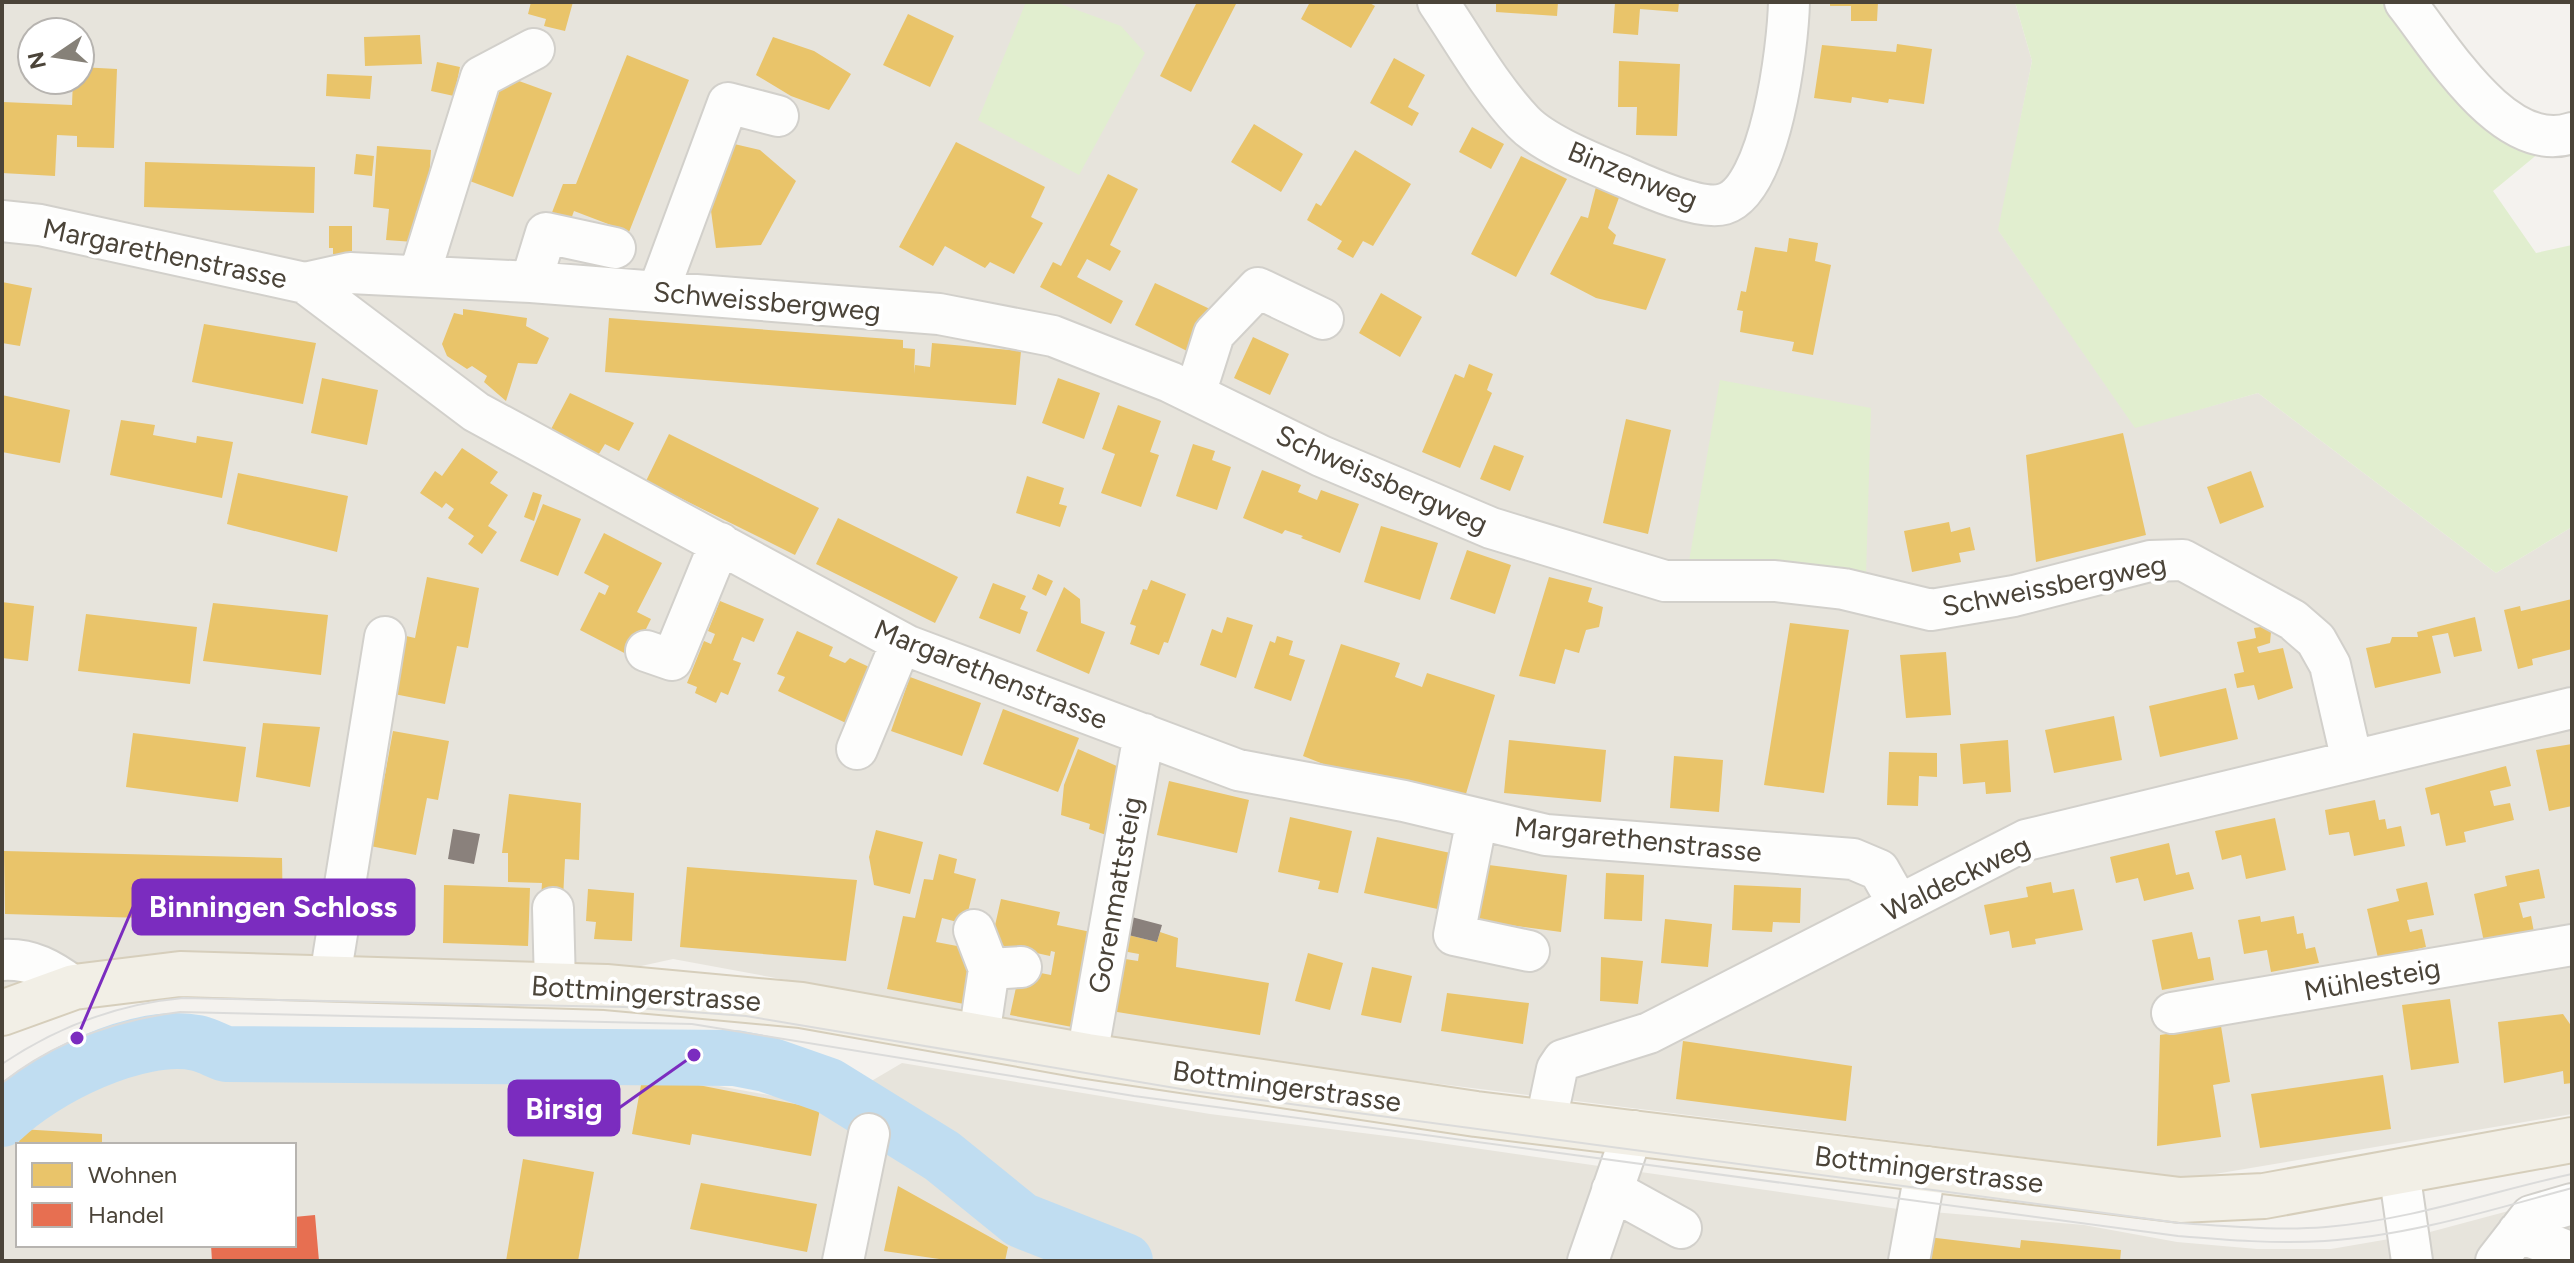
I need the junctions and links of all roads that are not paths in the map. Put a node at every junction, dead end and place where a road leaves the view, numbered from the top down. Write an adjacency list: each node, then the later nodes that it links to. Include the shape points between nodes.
1 (1438, 2): 2 (street, Binzenweg, via 1525,124 1634,181 1711,207 1734,200 1744,190 1767,141)
2 (1789, 2)
3 (2405, 2): 6 (street, via 2491,109 2533,136)
4 (534, 49): 9 (street, via 481,77)
5 (778, 116): 12 (street, via 728,103)
6 (2572, 133)
7 (2, 221): 11 (street, Margarethenstrasse)
8 (615, 248): 10 (street, via 546,233)
9 (419, 276): 10 (street, Schweissbergweg); 11 (street, Schweissbergweg, via 350,273)
10 (531, 282): 12 (street, Schweissbergweg)
11 (305, 283): 15 (street, Margarethenstrasse, via 476,412)
12 (658, 292): 14 (street, Schweissbergweg, via 939,314 1053,336)
13 (1323, 319): 14 (street, via 1258,288 1214,334)
14 (1195, 394): 22 (street, Schweissbergweg, via 1321,456 1491,528 1665,581 1775,581 1844,589 1931,610 2014,596 2150,561 2183,560 2293,620 2316,640 2330,665)
15 (720, 543): 17 (street, Margarethenstrasse); 18 (street, via 680,602 672,660)
16 (385, 637): 30 (street)
17 (901, 643): 20 (street, Margarethenstrasse); 21 (street)
18 (646, 651)
19 (2572, 708): 22 (street, Waldeckweg)
20 (1144, 734): 23 (street, Margarethenstrasse, via 1238,770); 36 (street, Gorenmattsteig)
21 (857, 749)
22 (2352, 761): 24 (street, Waldeckweg, via 2026,840)
23 (1477, 819): 24 (street, Margarethenstrasse, via 1546,835 1853,859 1879,870); 28 (street, via 1454,935)
24 (1899, 905): 37 (street, Waldeckweg, via 1649,1033 1563,1060)
25 (553, 908): 31 (street)
26 (974, 930): 35 (street, via 1005,968)
27 (2572, 945): 34 (street, Mühlesteig)
28 (1529, 951)
29 (2, 960): 32 (street, via 20,959 52,970)
30 (330, 977): 31 (main road, Bottmingerstrasse); 32 (main road, Bottmingerstrasse, via 180,974)
31 (555, 985): 35 (main road, Bottmingerstrasse, via 801,1005)
32 (74, 987): 33 (main road, Bottmingerstrasse)
33 (2, 1013)
34 (2172, 1013)
35 (979, 1036): 36 (main road, Bottmingerstrasse)
36 (1087, 1056): 37 (main road, Bottmingerstrasse)
37 (1546, 1121): 38 (main road, Bottmingerstrasse)
38 (1633, 1131): 41 (main road, Bottmingerstrasse); 43 (street)
39 (869, 1134): 48 (street)
40 (2572, 1140): 42 (main road, Bottmingerstrasse)
41 (1926, 1167): 42 (main road, Bottmingerstrasse, via 2139,1196 2223,1200); 50 (street)
42 (2399, 1171): 51 (street)
43 (1612, 1190): 45 (street); 49 (street)
44 (2572, 1204): 46 (street, via 2531,1216)
45 (1681, 1228)
46 (2507, 1246): 47 (street)
47 (2572, 1253)
48 (843, 1261)
49 (1588, 1261)
50 (1909, 1261)
51 (2412, 1261)

